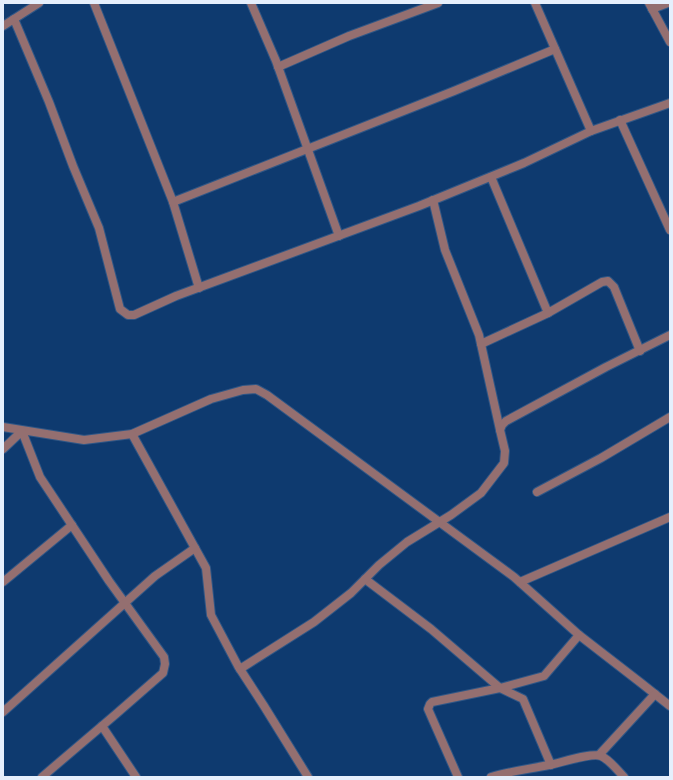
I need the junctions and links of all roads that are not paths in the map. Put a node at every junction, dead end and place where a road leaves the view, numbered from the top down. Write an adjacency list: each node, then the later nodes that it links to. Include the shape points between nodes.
1 (39, 3): 8 (street)
2 (94, 3): 19 (street)
3 (251, 3): 12 (street)
4 (438, 3): 12 (street, via 349,36)
5 (535, 3): 11 (street)
6 (668, 3): 7 (street)
7 (651, 6): 10 (street)
8 (14, 19): 9 (street); 22 (street, via 99,228 120,310 128,315 134,315)
9 (3, 26)
10 (670, 42)
11 (555, 49): 15 (street); 16 (street)
12 (278, 67): 16 (street)
13 (670, 103): 14 (street)
14 (620, 120): 15 (street); 20 (street)
15 (591, 131): 17 (street)
16 (307, 149): 19 (street); 21 (street)
17 (491, 177): 18 (street); 23 (street)
18 (433, 200): 21 (street); 25 (street, via 445,250)
19 (173, 202): 22 (street)
20 (670, 230)
21 (339, 236): 22 (street)
22 (199, 288)
23 (548, 313): 25 (street); 26 (street, via 608,281 614,287)
24 (670, 335): 26 (street)
25 (481, 344): 29 (street)
26 (640, 351): 29 (street, via 506,421)
27 (670, 417): 33 (street)
28 (3, 427): 30 (street)
29 (500, 430): 35 (street, via 505,451 504,463 481,493)
30 (22, 431): 31 (street, via 84,440); 32 (street); 36 (street, via 40,476)
31 (132, 434): 35 (street, via 211,399 256,389); 37 (street)
32 (3, 449)
33 (537, 492)
34 (670, 517): 40 (street)
35 (439, 522): 38 (street, via 407,542); 40 (street)
36 (72, 525): 39 (street); 41 (street)
37 (195, 548): 41 (street, via 154,576); 43 (street, via 206,568 211,615)
38 (365, 579): 43 (street, via 314,622); 44 (street, via 431,629)
39 (3, 582)
40 (520, 582): 42 (street)
41 (124, 602): 47 (street); 48 (street, via 164,657 165,664 163,673)
42 (579, 636): 44 (street, via 544,676); 45 (street)
43 (240, 669): 53 (street)
44 (500, 688): 50 (street, via 523,699); 54 (street, via 430,704 428,709)
45 (655, 694): 46 (street); 49 (street)
46 (670, 706)
47 (3, 712)
48 (102, 726): 51 (street); 52 (street)
49 (600, 755): 50 (street); 56 (street)
50 (551, 765): 55 (street)
51 (43, 777)
52 (136, 777)
53 (308, 777)
54 (458, 777)
55 (491, 777)
56 (624, 777)

